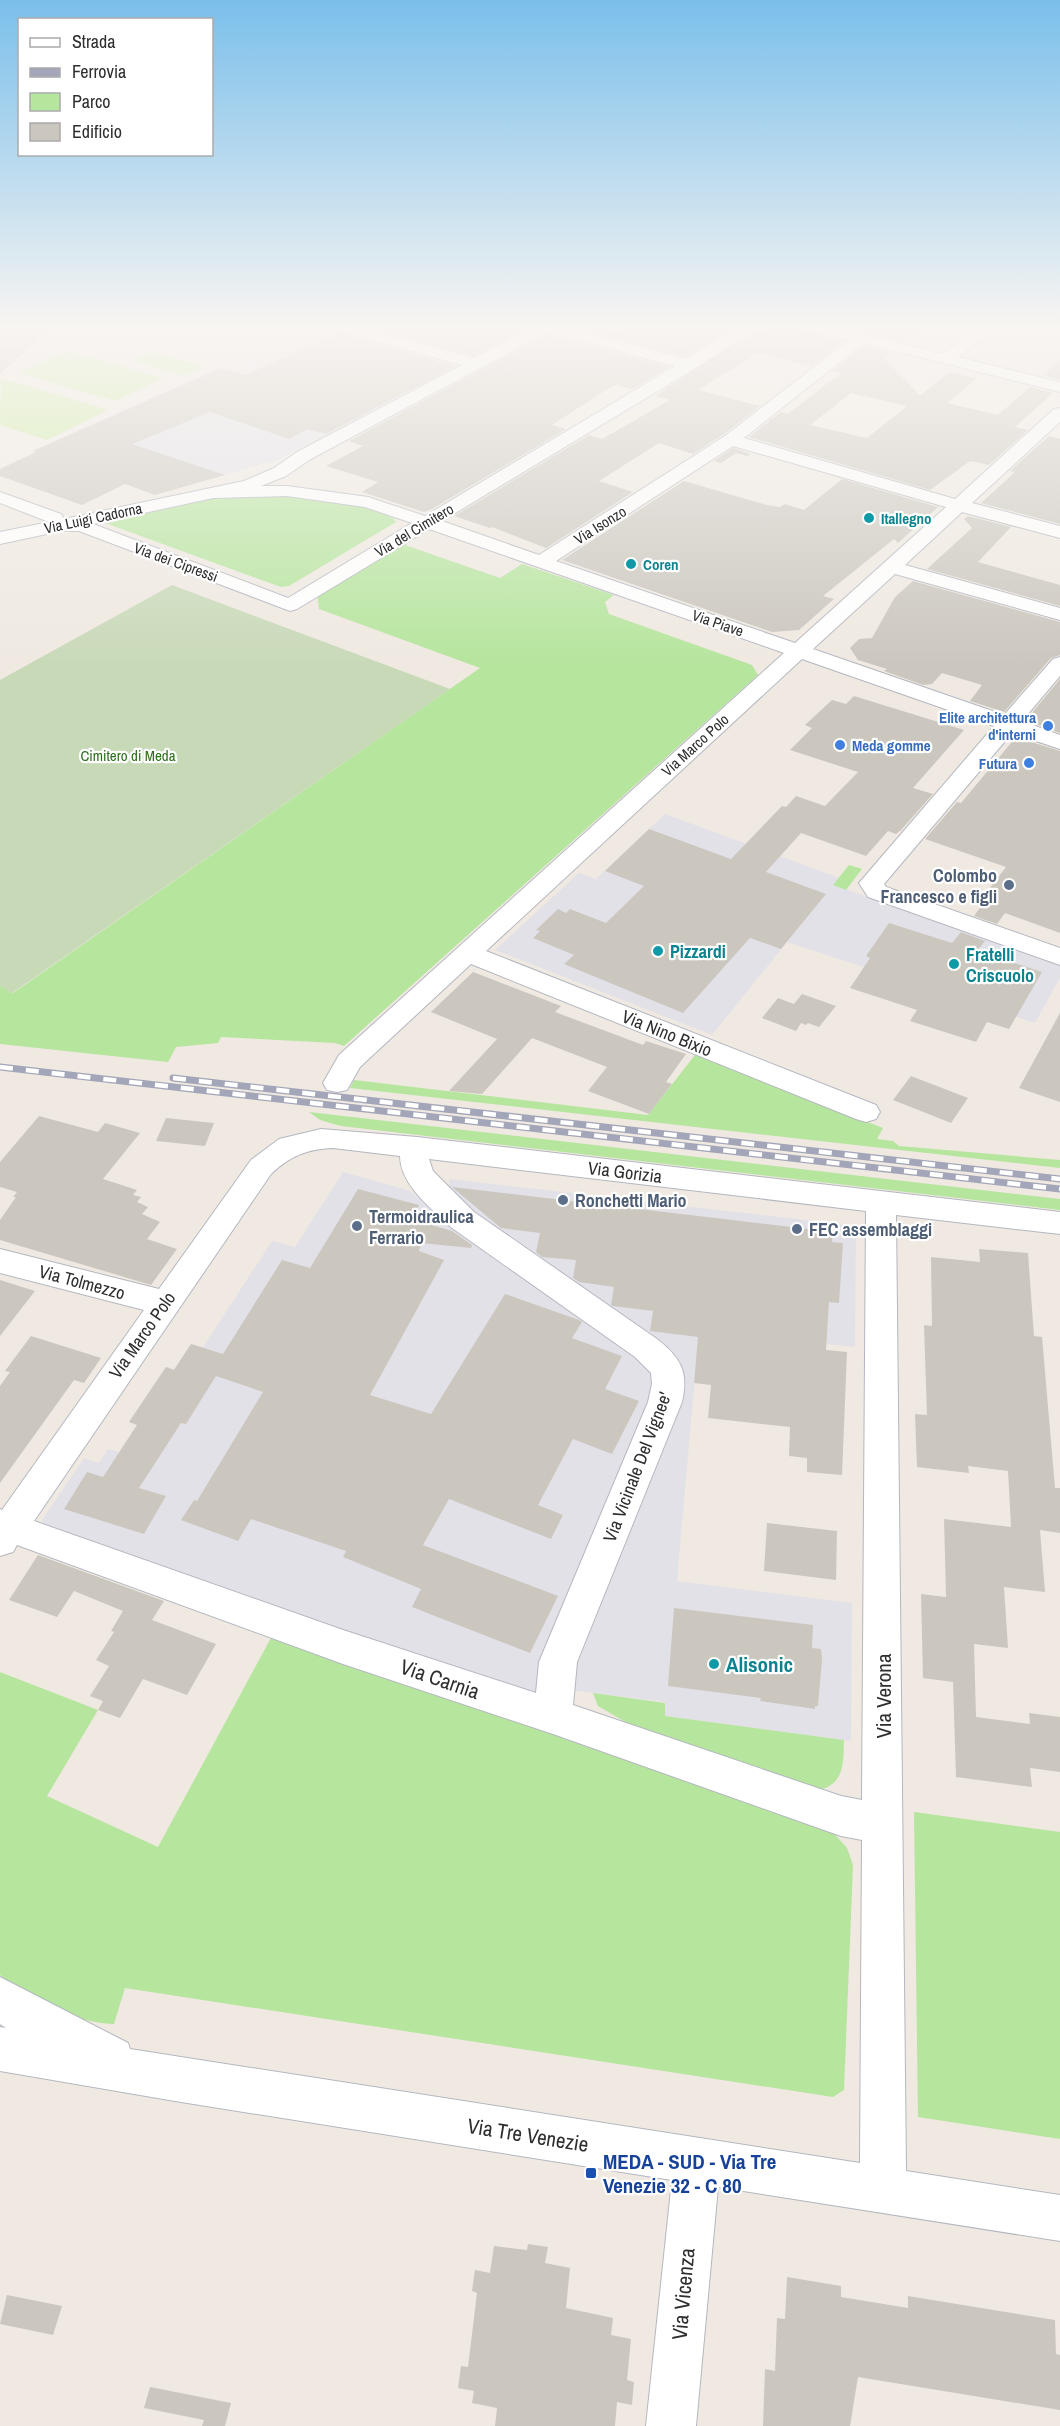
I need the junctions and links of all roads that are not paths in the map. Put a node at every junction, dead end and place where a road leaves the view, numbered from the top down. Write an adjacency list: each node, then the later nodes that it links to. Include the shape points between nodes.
1 (337, 438): 5 (street, Via Luigi Cadorna)
2 (562, 438): 12 (street, Via del Cimitero)
3 (1032, 438): 11 (street, Via Marco Polo)
4 (731, 440): 11 (street); 17 (street, Via Isonzo)
5 (298, 459): 6 (street, Via Luigi Cadorna); 7 (street, Via Piave, via 290,469 295,476); 8 (street, Via Luigi Cadorna)
6 (256, 482): 7 (street, Via Piave); 8 (street, Via Luigi Cadorna)
7 (324, 487): 10 (street, Via Piave)
8 (212, 489): 10 (street, Via Piave, via 300,492); 13 (street, Via Luigi Cadorna)
9 (0, 497): 13 (street, Via dei Cipressi)
10 (375, 504): 12 (street, Via Piave)
11 (958, 506): 15 (street); 18 (street, Via Marco Polo)
12 (420, 520): 17 (street, Via Piave); 19 (street, Via del Cimitero)
13 (58, 522): 14 (street, Via Luigi Cadorna); 16 (street, Via Luigi Cadorna); 19 (street, Via dei Cipressi, via 82,526)
14 (0, 530)
15 (1060, 532)
16 (0, 538)
17 (541, 562): 21 (street, Via Piave)
18 (892, 567): 20 (street); 21 (street, Via Marco Polo)
19 (283, 602)
20 (1060, 614)
21 (798, 650): 23 (street, Via Piave); 25 (street, Via Marco Polo)
22 (1060, 663): 23 (street)
23 (1008, 724): 24 (street, Via Piave); 26 (street, via 872,879 871,886 877,892)
24 (1060, 742)
25 (468, 953): 27 (street, Via Marco Polo, via 349,1061); 28 (street, Via Nino Bixio)
26 (1060, 957)
27 (337, 1083)
28 (866, 1112)
29 (297, 1142): 30 (street, Via Gorizia, via 331,1138); 34 (street, Via Marco Polo, via 277,1152 261,1167)
30 (417, 1148): 31 (street, Via Gorizia); 36 (street, Via Vicinale Del Vignee', via 415,1167 427,1186 464,1220 646,1348 664,1363 669,1379 665,1402 558,1662)
31 (881, 1202): 32 (street, Via Gorizia); 37 (street, Via Verona)
32 (1060, 1223)
33 (0, 1261): 34 (street, Via Tolmezzo)
34 (165, 1303): 35 (street, Via Marco Polo)
35 (3, 1530): 36 (street, Via Carnia)
36 (553, 1716): 37 (street, Via Carnia, via 841,1816)
37 (883, 1824): 42 (street, Via Verona)
38 (0, 1999): 40 (street, Via Tre Venezie, via 106,2057)
39 (0, 2049): 40 (street, Via Tre Venezie)
40 (175, 2079): 41 (street, Via Tre Venezie)
41 (697, 2162): 42 (street, Via Tre Venezie); 44 (street, Via Vicenza)
42 (883, 2190): 43 (street, Via Tre Venezie)
43 (1060, 2218)
44 (671, 2426)

